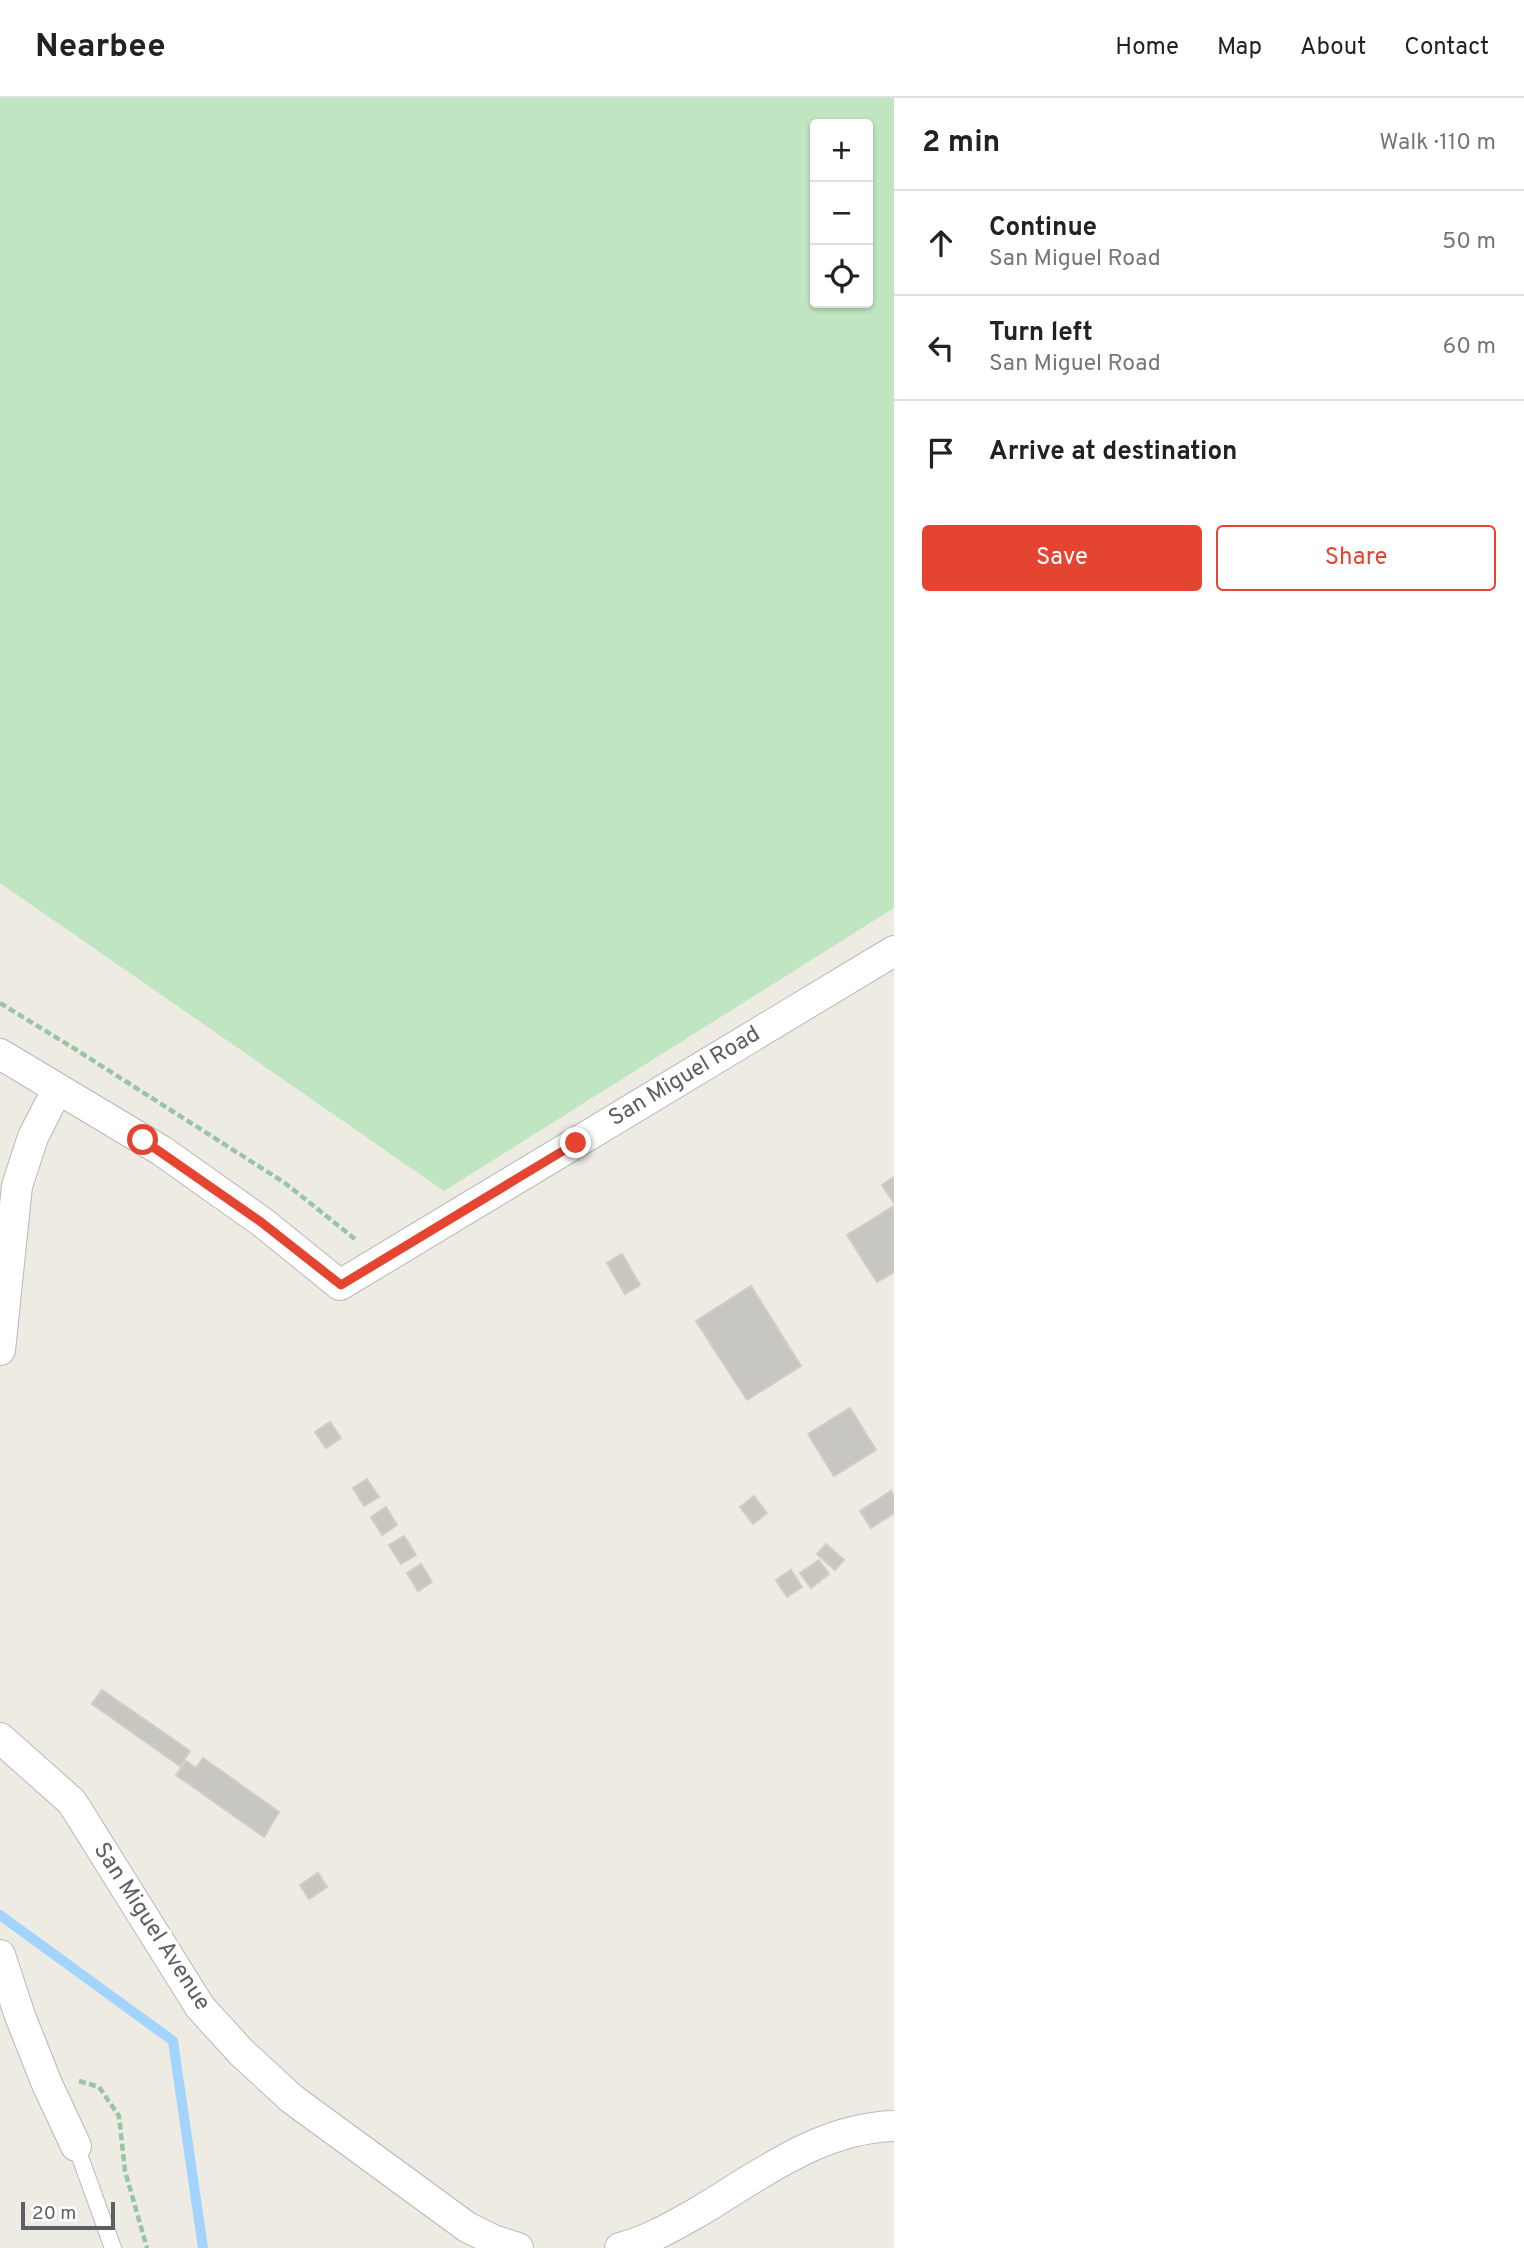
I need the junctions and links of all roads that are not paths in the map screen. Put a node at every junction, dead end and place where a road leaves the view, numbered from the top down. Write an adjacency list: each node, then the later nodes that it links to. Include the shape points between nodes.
1 (894, 951): 3 (street, San Miguel Road, via 341,1285 162,1152)
2 (0, 1054): 3 (street, San Miguel Road)
3 (57, 1090): 4 (street, via 33,1137 17,1186)
4 (0, 1350)
5 (0, 1738): 10 (street, San Miguel Avenue, via 72,1802 200,2007 241,2052 292,2099 467,2227)
6 (0, 1955): 8 (street, via 47,2084)
7 (894, 2126): 11 (street, via 856,2130 809,2146 680,2223)
8 (76, 2146): 9 (lane)
9 (113, 2248)
10 (518, 2248)
11 (620, 2248)

